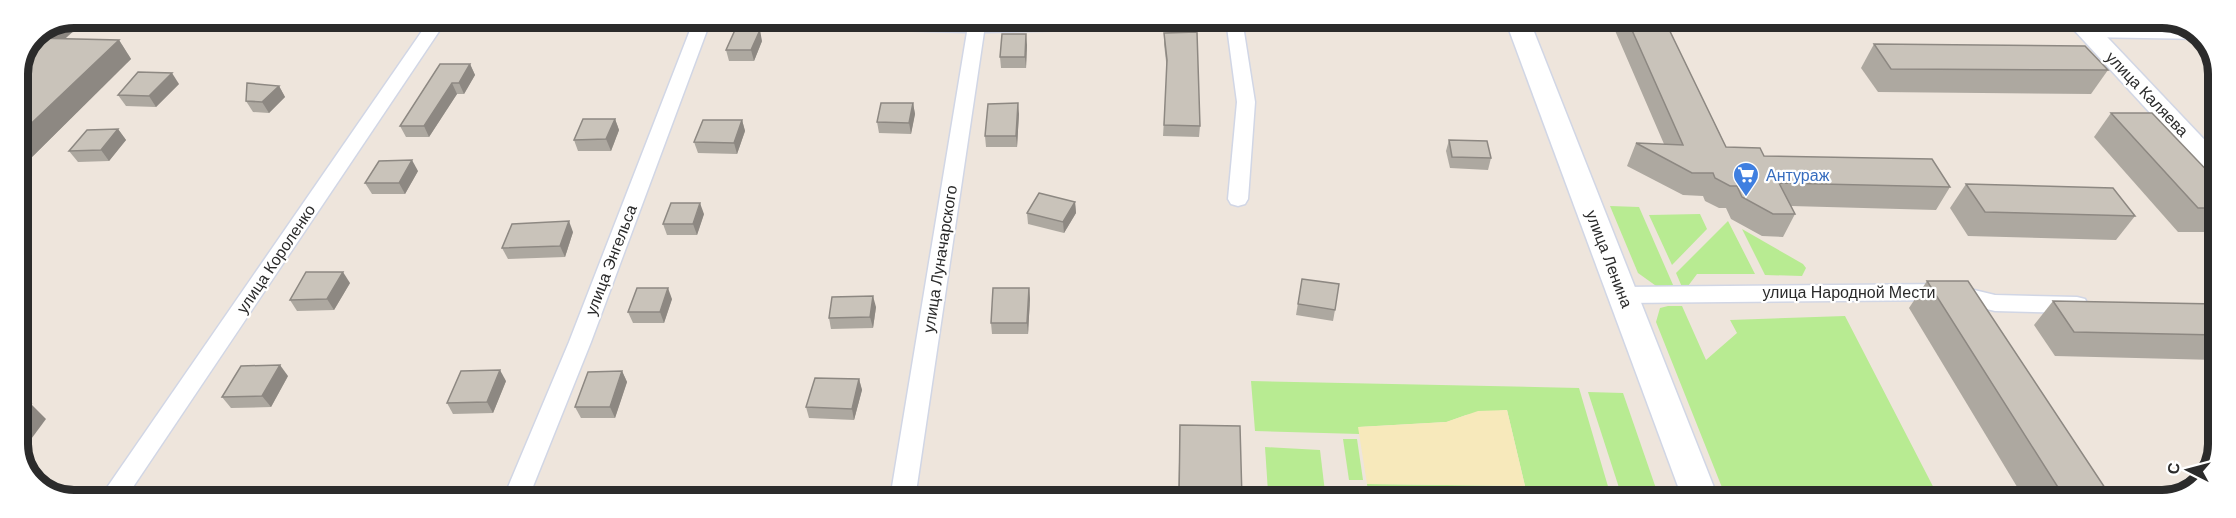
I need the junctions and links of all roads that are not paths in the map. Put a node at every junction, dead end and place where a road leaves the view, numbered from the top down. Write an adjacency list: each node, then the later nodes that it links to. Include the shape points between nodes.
1 (432, 29): 13 (street, улица Короленко)
2 (700, 29): 14 (street, улица Энгельса)
3 (976, 29): 15 (street, улица Луначарского)
4 (1235, 29): 10 (street, via 1246,102)
5 (1521, 29): 11 (street, улица Ленина)
6 (2085, 29): 9 (street, улица Каляева)
7 (2121, 29): 8 (street)
8 (2182, 34)
9 (2207, 160)
10 (1238, 199)
11 (1623, 295): 12 (street, улица Народной Мести, via 1949,292 1995,303); 16 (street, улица Ленина)
12 (2100, 306)
13 (117, 490)
14 (519, 490)
15 (903, 490)
16 (1697, 490)

